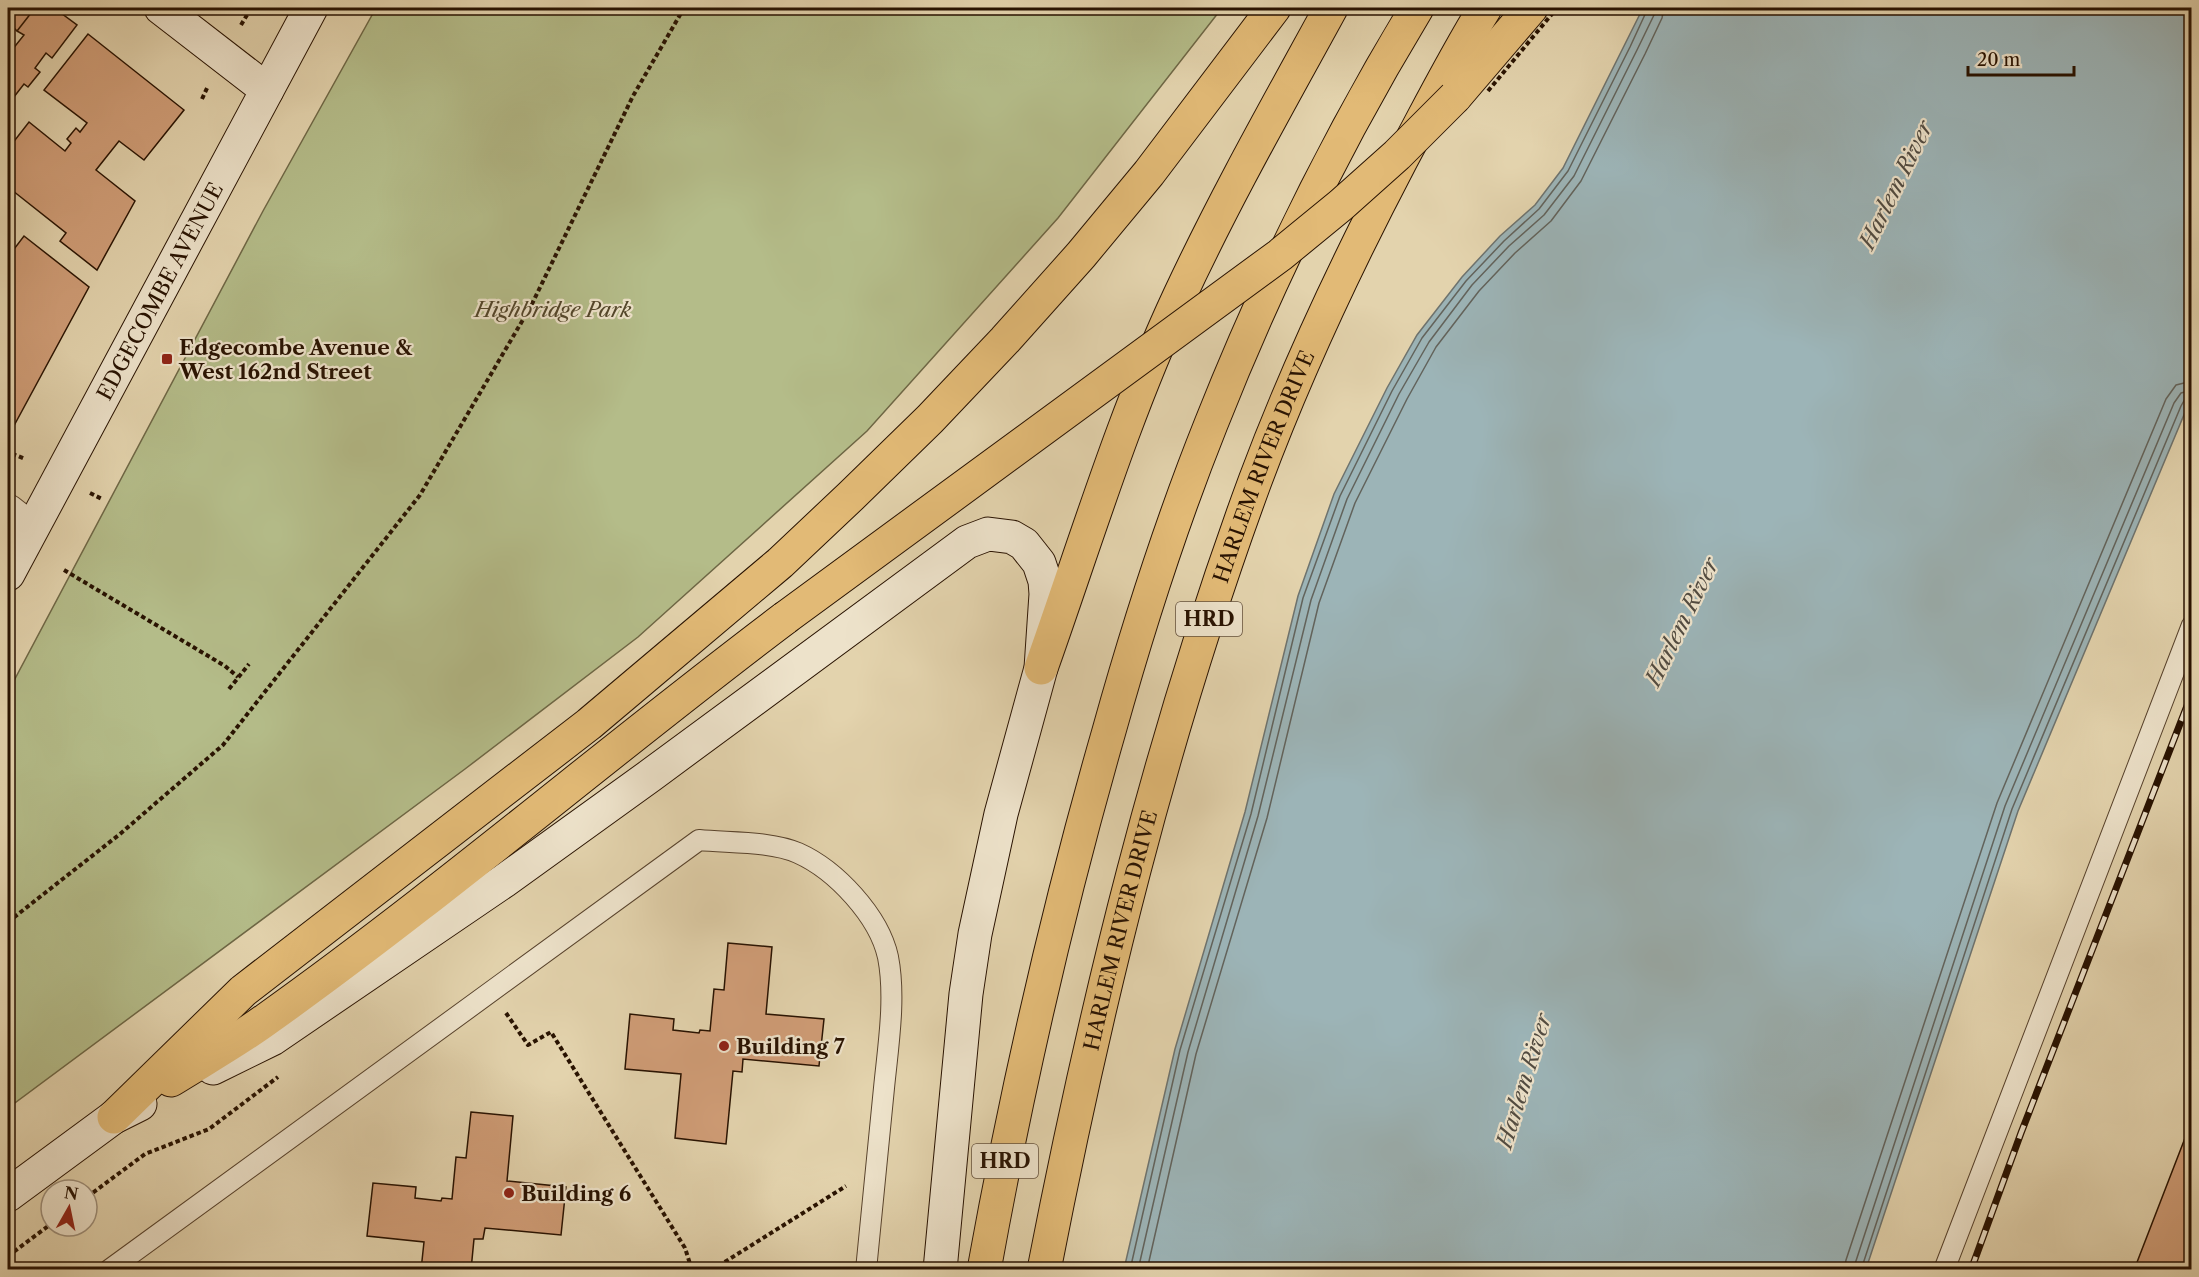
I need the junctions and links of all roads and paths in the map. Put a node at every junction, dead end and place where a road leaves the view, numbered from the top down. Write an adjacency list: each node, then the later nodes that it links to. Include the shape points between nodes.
1 (160, 8): 12 (main road)
2 (311, 8): 12 (main road, EDGECOMBE AVENUE)
3 (684, 8): 24 (path, via 633,96 531,306 420,495 223,745 120,834)
4 (1274, 8): 26 (highway, via 1081,255 930,419 851,496 771,570 589,724 243,991)
5 (1331, 8): 21 (highway, via 1179,297 1113,460)
6 (1418, 8): 40 (highway, HRD, via 1339,144 1288,249 1234,367 1165,548 1093,786 1057,926)
7 (1485, 8): 41 (highway, HARLEM RIVER DRIVE / HRD, via 1358,244 1255,482 1212,607 1138,854)
8 (1531, 8): 26 (highway, bridge, via 1455,97 1397,155 1208,310 786,618 418,907 266,1021)
9 (247, 15): 10 (path)
10 (241, 24)
11 (210, 83): 13 (path)
12 (267, 90): 16 (main road, EDGECOMBE AVENUE)
13 (202, 99)
14 (25, 459): 15 (path, via 13,454)
15 (8, 461)
16 (19, 520): 18 (main road, EDGECOMBE AVENUE)
17 (64, 570): 22 (path)
18 (8, 574)
19 (2192, 625): 42 (lane)
20 (249, 664): 22 (path)
21 (1041, 668): 26 (main road, via 1046,594 1039,563 1024,544 1012,537 976,537 575,831 273,1039); 39 (main road, via 1001,814 975,934)
22 (238, 677): 23 (path)
23 (229, 689)
24 (8, 922)
25 (490, 992): 28 (lane, via 699,840 796,852 825,869 853,896 875,927 888,956 890,1029); 33 (lane); 36 (path, via 528,1045 551,1032 685,1248)
26 (114, 1117): 30 (main road)
27 (209, 1129): 29 (path, via 145,1154)
28 (877, 1166): 37 (path); 38 (lane)
29 (99, 1188)
30 (8, 1195)
31 (39, 1233): 32 (path)
32 (8, 1256)
33 (109, 1269)
34 (518, 1269): 35 (path)
35 (525, 1269)
36 (692, 1269)
37 (712, 1269)
38 (866, 1269)
39 (940, 1269)
40 (984, 1269)
41 (1044, 1269)
42 (1944, 1269)

